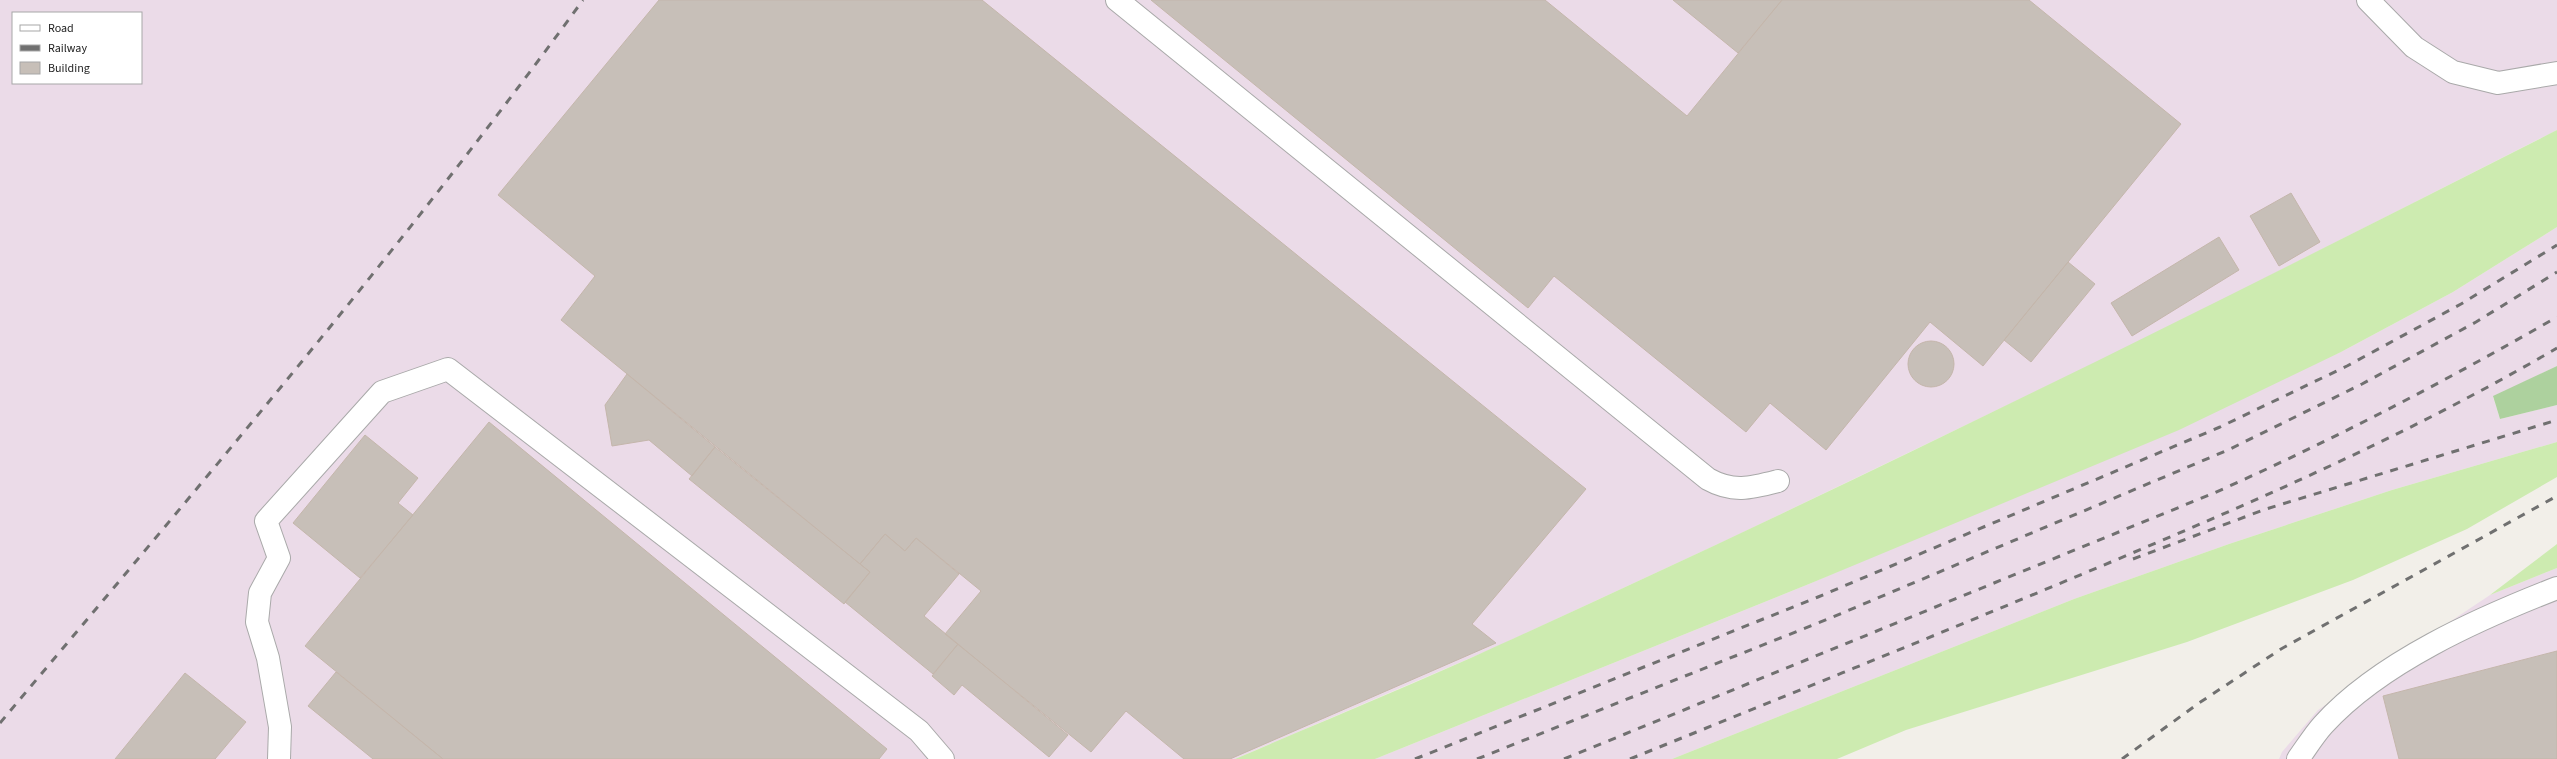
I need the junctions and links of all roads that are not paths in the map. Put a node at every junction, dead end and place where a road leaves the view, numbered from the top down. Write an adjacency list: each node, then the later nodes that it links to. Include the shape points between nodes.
1 (1117, 0): 4 (lane, via 1708,479 1742,490)
2 (2368, 0): 3 (lane, via 2414,47 2453,72 2498,83)
3 (2557, 73)
4 (1778, 481)
5 (2557, 588): 8 (lane, via 2488,615 2420,652 2370,685 2323,725)
6 (279, 759): 7 (lane, via 280,727 268,658 257,622 260,593 279,558 266,521 382,392 448,369 919,731)
7 (943, 759)
8 (2298, 759)

